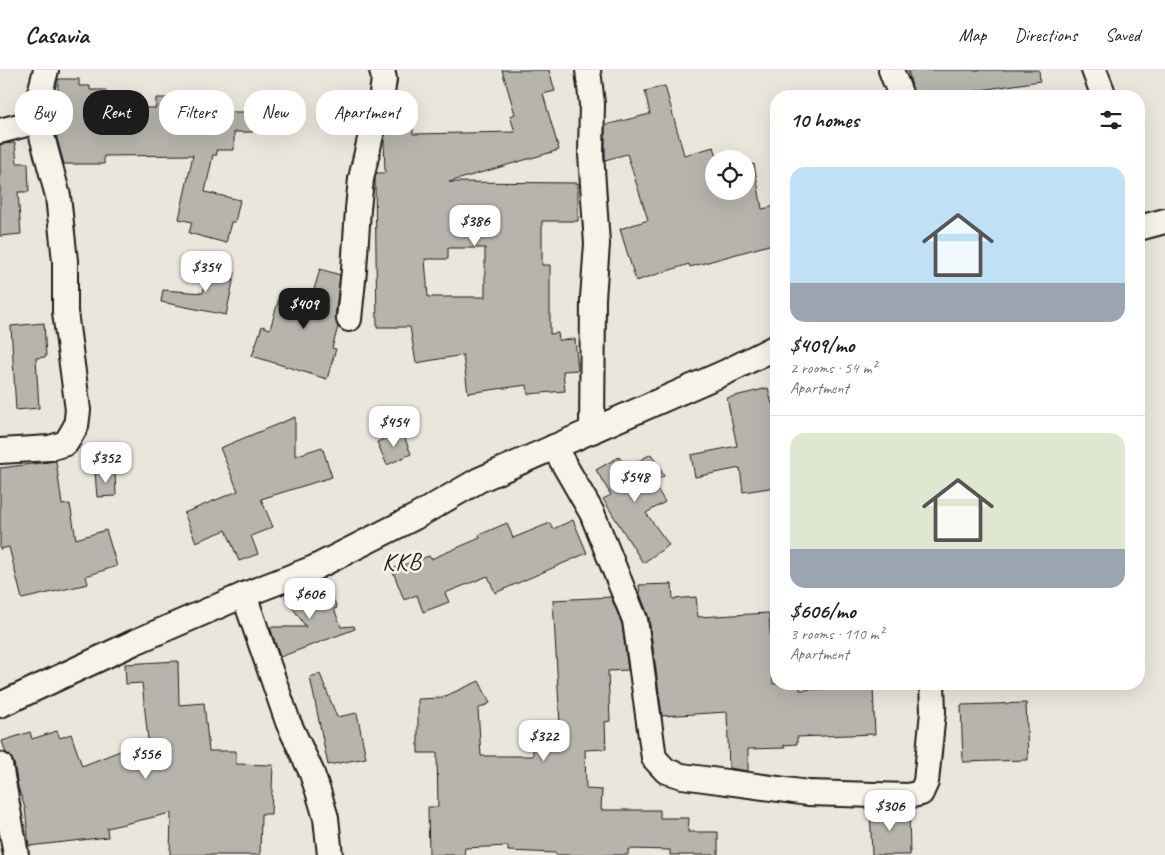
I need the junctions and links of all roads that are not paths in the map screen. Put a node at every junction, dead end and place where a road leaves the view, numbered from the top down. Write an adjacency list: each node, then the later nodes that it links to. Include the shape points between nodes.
1 (46, 70): 6 (street)
2 (382, 70): 14 (street, via 381,101 361,179)
3 (588, 70): 16 (street, via 597,244 593,298)
4 (891, 70): 7 (street)
5 (1094, 70): 8 (street)
6 (41, 90)
7 (899, 90)
8 (1102, 90)
9 (15, 127): 10 (street)
10 (0, 131)
11 (42, 135): 18 (street, via 58,196 65,260 65,312 78,410 76,426 66,443 50,448)
12 (1165, 221): 13 (street)
13 (1145, 223)
14 (349, 319)
15 (770, 351): 16 (street)
16 (592, 430): 17 (street)
17 (554, 447): 19 (street, via 479,480 416,517 314,568); 20 (street, via 592,513 635,620 654,758 666,771 808,793 908,796 921,793 926,782)
18 (0, 452)
19 (244, 595): 21 (street); 24 (street, via 288,722 318,791 326,818)
20 (932, 690)
21 (1, 700)
22 (0, 765): 23 (street)
23 (16, 855)
24 (330, 855)

